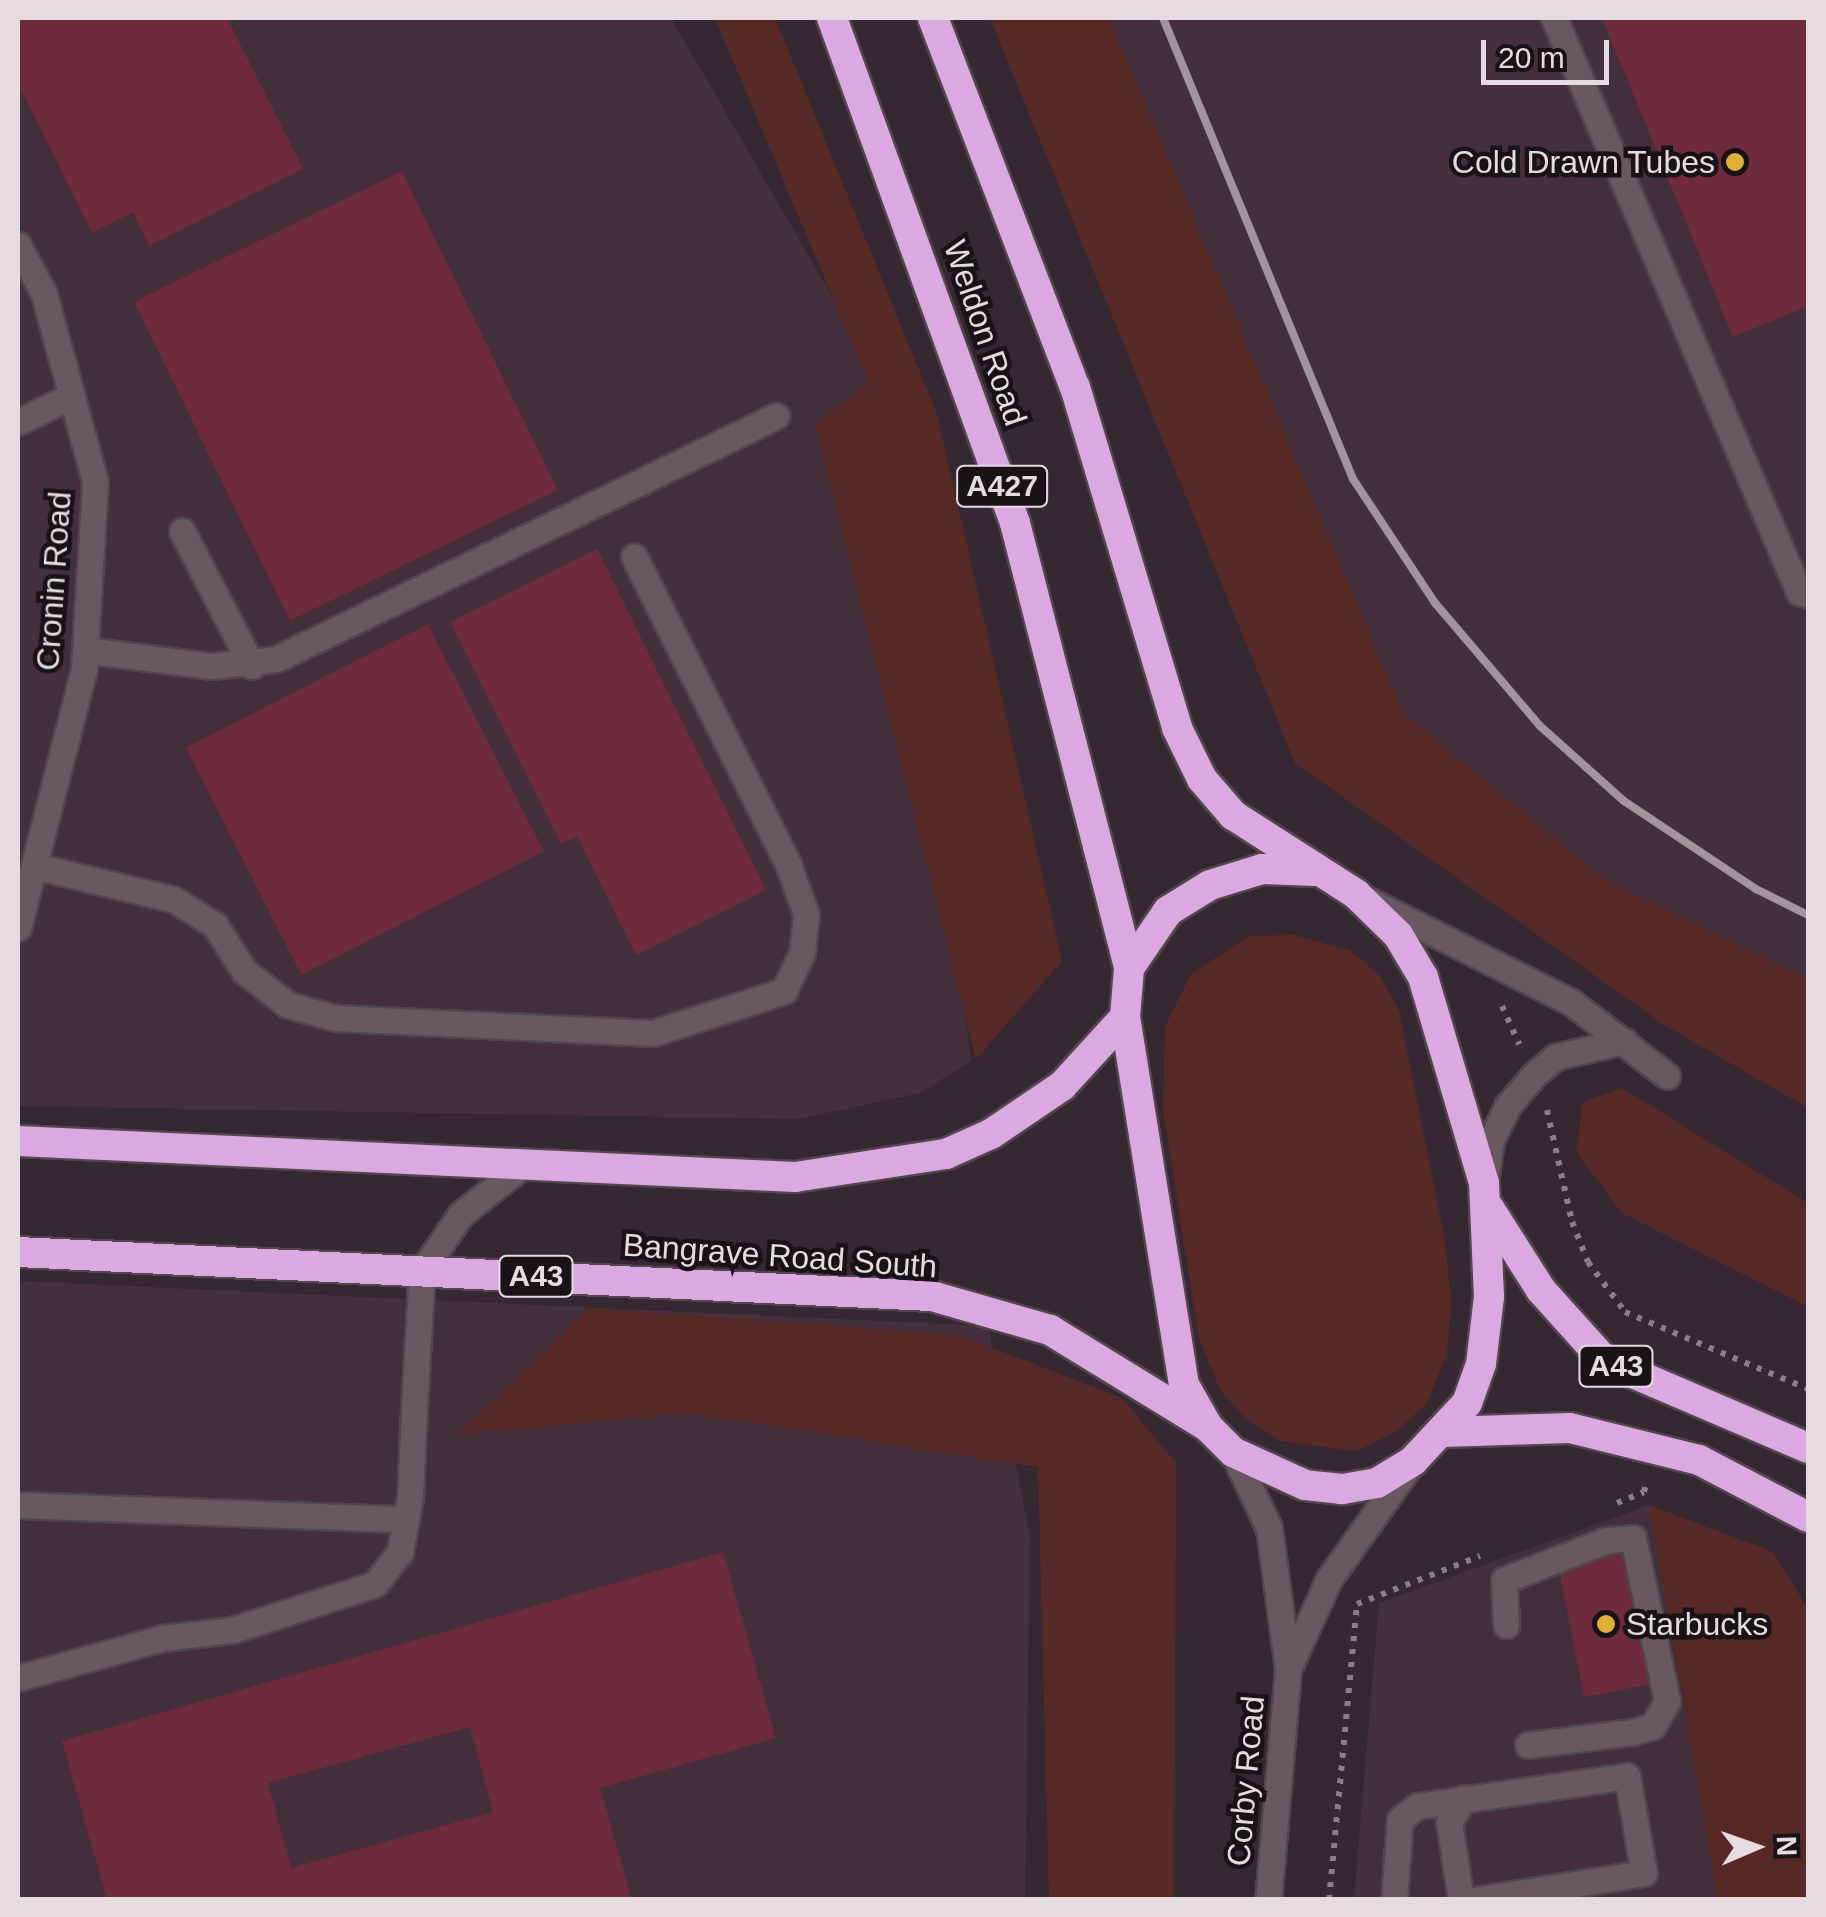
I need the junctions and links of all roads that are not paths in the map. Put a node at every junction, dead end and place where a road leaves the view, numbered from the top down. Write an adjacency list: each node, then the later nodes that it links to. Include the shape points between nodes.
1 (832, 18): 17 (highway, Weldon Road / A427, via 1015,523)
2 (933, 18): 14 (highway, Weldon Road / A427, via 1075,387 1177,728 1202,779 1233,815)
3 (1554, 18): 10 (street, via 1800,592)
4 (18, 246): 5 (street, Cronin Road, via 44,294)
5 (72, 396): 7 (street); 11 (street, Cronin Road, via 96,482)
6 (776, 416): 12 (street, via 303,650)
7 (18, 422)
8 (182, 531): 12 (street)
9 (634, 556): 13 (street, via 788,864 806,914 802,953 784,991 653,1033 336,1018 288,1005 244,971 215,925 174,899)
10 (1808, 595)
11 (85, 650): 12 (street); 13 (street, Cronin Road)
12 (252, 666)
13 (34, 866): 16 (street, Cronin Road)
14 (1316, 870): 15 (highway, A43); 17 (highway, A43, via 1262,868 1210,884 1168,911)
15 (1356, 894): 19 (street, via 1571,1002); 23 (highway, A43, via 1398,935 1423,977)
16 (18, 928)
17 (1129, 968): 18 (highway, A43)
18 (1125, 1017): 22 (highway, via 1035,1108 946,1154 795,1177); 26 (highway, A43, via 1175,1342 1184,1385)
19 (1624, 1041): 20 (street); 23 (street, via 1590,1045 1535,1074 1508,1105 1492,1140)
20 (1666, 1076)
21 (18, 1142): 22 (highway)
22 (522, 1164): 25 (street, via 461,1214)
23 (1486, 1194): 27 (highway, A43, via 1489,1297 1481,1364 1467,1402); 28 (highway, A43, via 1541,1290 1605,1361)
24 (18, 1252): 25 (highway, Bangrave Road South / A43)
25 (422, 1271): 26 (highway, Bangrave Road South / A43, via 932,1296 1050,1330); 33 (street)
26 (1208, 1427): 29 (highway, A43)
27 (1442, 1432): 30 (highway, A43); 32 (highway, A43, via 1570,1428 1699,1460)
28 (1808, 1448)
29 (1234, 1452): 30 (highway, A43, via 1305,1485 1342,1489 1377,1483); 35 (street, Corby Road, via 1269,1528)
30 (1413, 1461): 35 (street, Corby Road, via 1329,1579)
31 (18, 1504): 33 (street)
32 (1808, 1517)
33 (406, 1519): 36 (street, via 400,1552 375,1584 341,1600)
34 (1506, 1625): 37 (street, via 1504,1580 1608,1540 1633,1538 1666,1701 1652,1726)
35 (1288, 1669): 39 (street, Corby Road)
36 (18, 1678)
37 (1528, 1745)
38 (1464, 1798): 40 (street, via 1417,1806 1400,1819); 41 (street, via 1449,1822); 42 (street, via 1627,1776 1644,1873)
39 (1268, 1900)
40 (1394, 1900)
41 (1461, 1900)
42 (1474, 1900)

